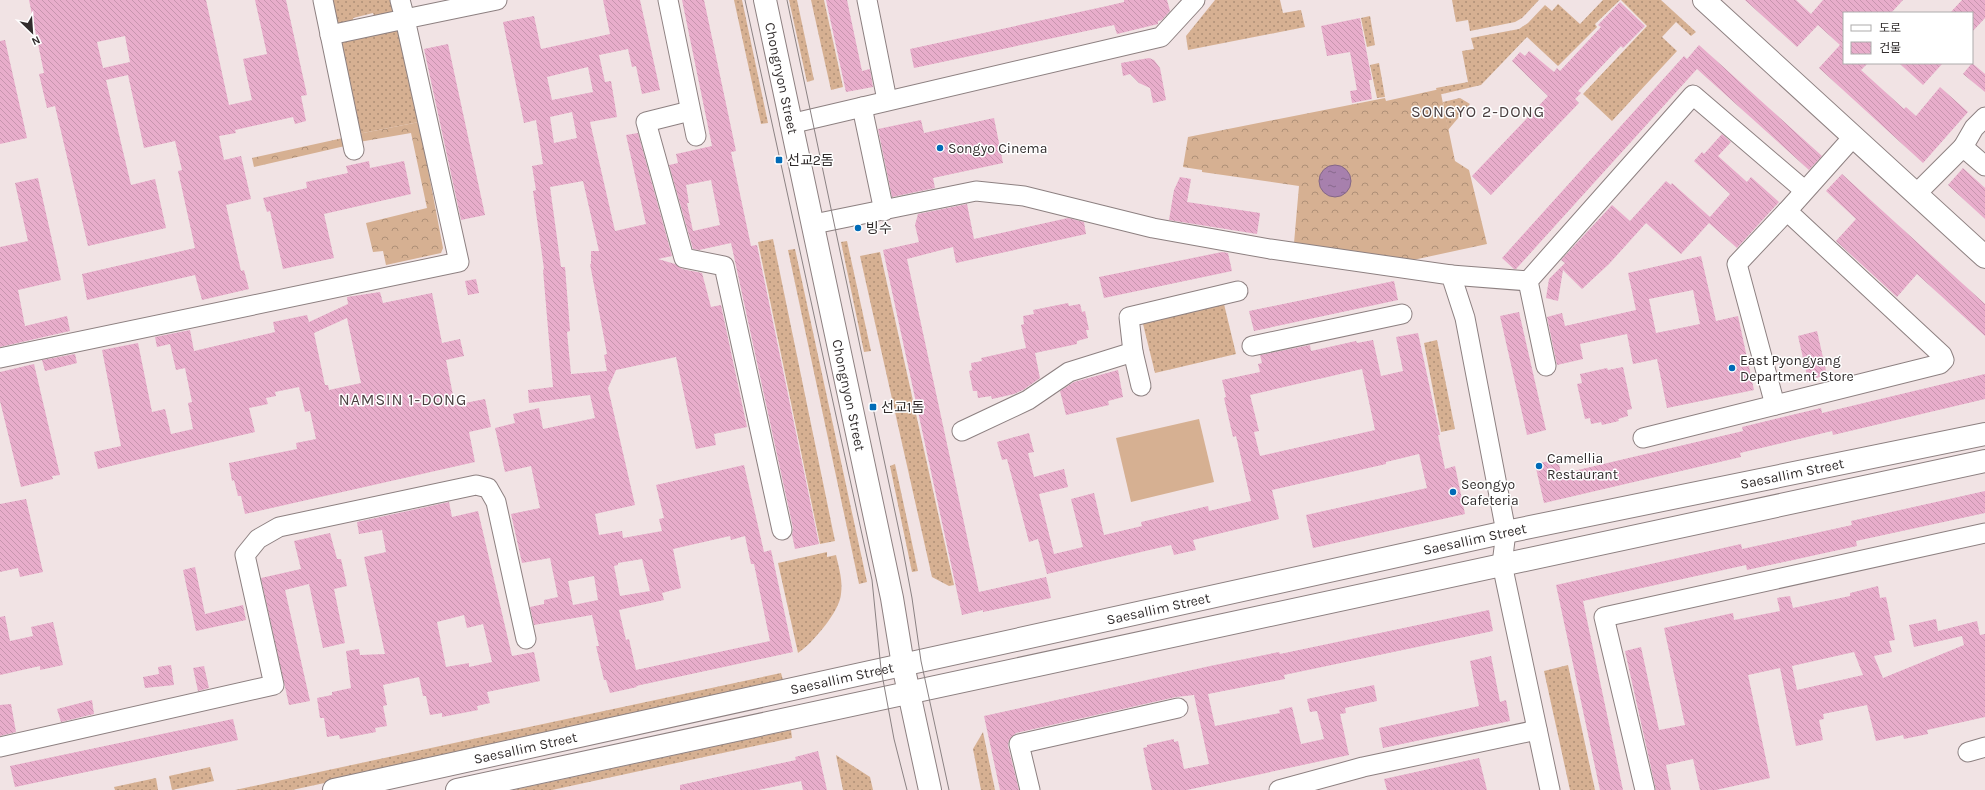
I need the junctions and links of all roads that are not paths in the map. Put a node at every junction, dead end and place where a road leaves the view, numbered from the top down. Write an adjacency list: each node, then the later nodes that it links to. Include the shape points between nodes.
1 (323, 0): 10 (street)
2 (400, 0): 9 (street)
3 (668, 0): 13 (street)
4 (765, 0): 15 (main road, Chongnyon Street)
5 (867, 0): 11 (street)
6 (1196, 0): 11 (street, via 1161,37)
7 (1704, 0): 17 (main road)
8 (488, 1): 9 (street)
9 (405, 19): 10 (street); 33 (street, via 459,262)
10 (330, 35): 19 (street)
11 (888, 100): 12 (street)
12 (862, 107): 15 (street); 23 (street)
13 (690, 111): 16 (street); 41 (street, via 646,122 684,258 724,266)
14 (1985, 117): 18 (street, via 1974,128)
15 (790, 124): 25 (main road, Chongnyon Street)
16 (696, 136)
17 (1854, 136): 21 (street); 22 (main road)
18 (1963, 147): 20 (street); 22 (street)
19 (354, 150)
20 (1985, 166)
21 (1804, 190): 24 (street); 28 (street, via 1693,95)
22 (1917, 193): 26 (main road)
23 (884, 211): 25 (street); 27 (street, via 976,191 1024,196 1153,228 1270,249)
24 (1787, 211): 36 (street, via 1737,264); 36 (street, via 1942,355 1944,360 1940,364)
25 (814, 224): 46 (main road, Chongnyon Street, via 892,598)
26 (1985, 257)
27 (1451, 275): 28 (street); 42 (street, via 1465,318)
28 (1528, 281): 34 (street)
29 (1238, 291): 32 (street, via 1129,316)
30 (1402, 314): 31 (street)
31 (1252, 346)
32 (1133, 352): 35 (street); 37 (street, via 1070,372 1028,400)
33 (0, 358)
34 (1546, 366)
35 (1141, 386)
36 (1775, 405): 39 (street)
37 (962, 431)
38 (1985, 434): 42 (main road, Saesallim Street)
39 (1643, 438)
40 (1985, 461): 44 (main road, Saesallim Street)
41 (782, 530)
42 (1506, 532): 44 (street); 46 (main road, Saesallim Street)
43 (1985, 532): 57 (street, via 1604,617)
44 (1502, 564): 47 (main road, Saesallim Street); 49 (street)
45 (526, 640): 50 (street, via 496,502 488,488 476,485 279,527 258,540 245,555 274,685)
46 (903, 665): 47 (main road, Chongnyon Street); 51 (main road, Saesallim Street)
47 (909, 693): 52 (main road, Saesallim Street); 53 (main road, Chongnyon Street)
48 (1178, 708): 54 (street, via 1019,744)
49 (1537, 730): 55 (street, via 1363,767); 56 (street)
50 (0, 747)
51 (334, 790)
52 (457, 790)
53 (930, 790)
54 (1030, 790)
55 (1279, 790)
56 (1550, 790)
57 (1646, 790)

